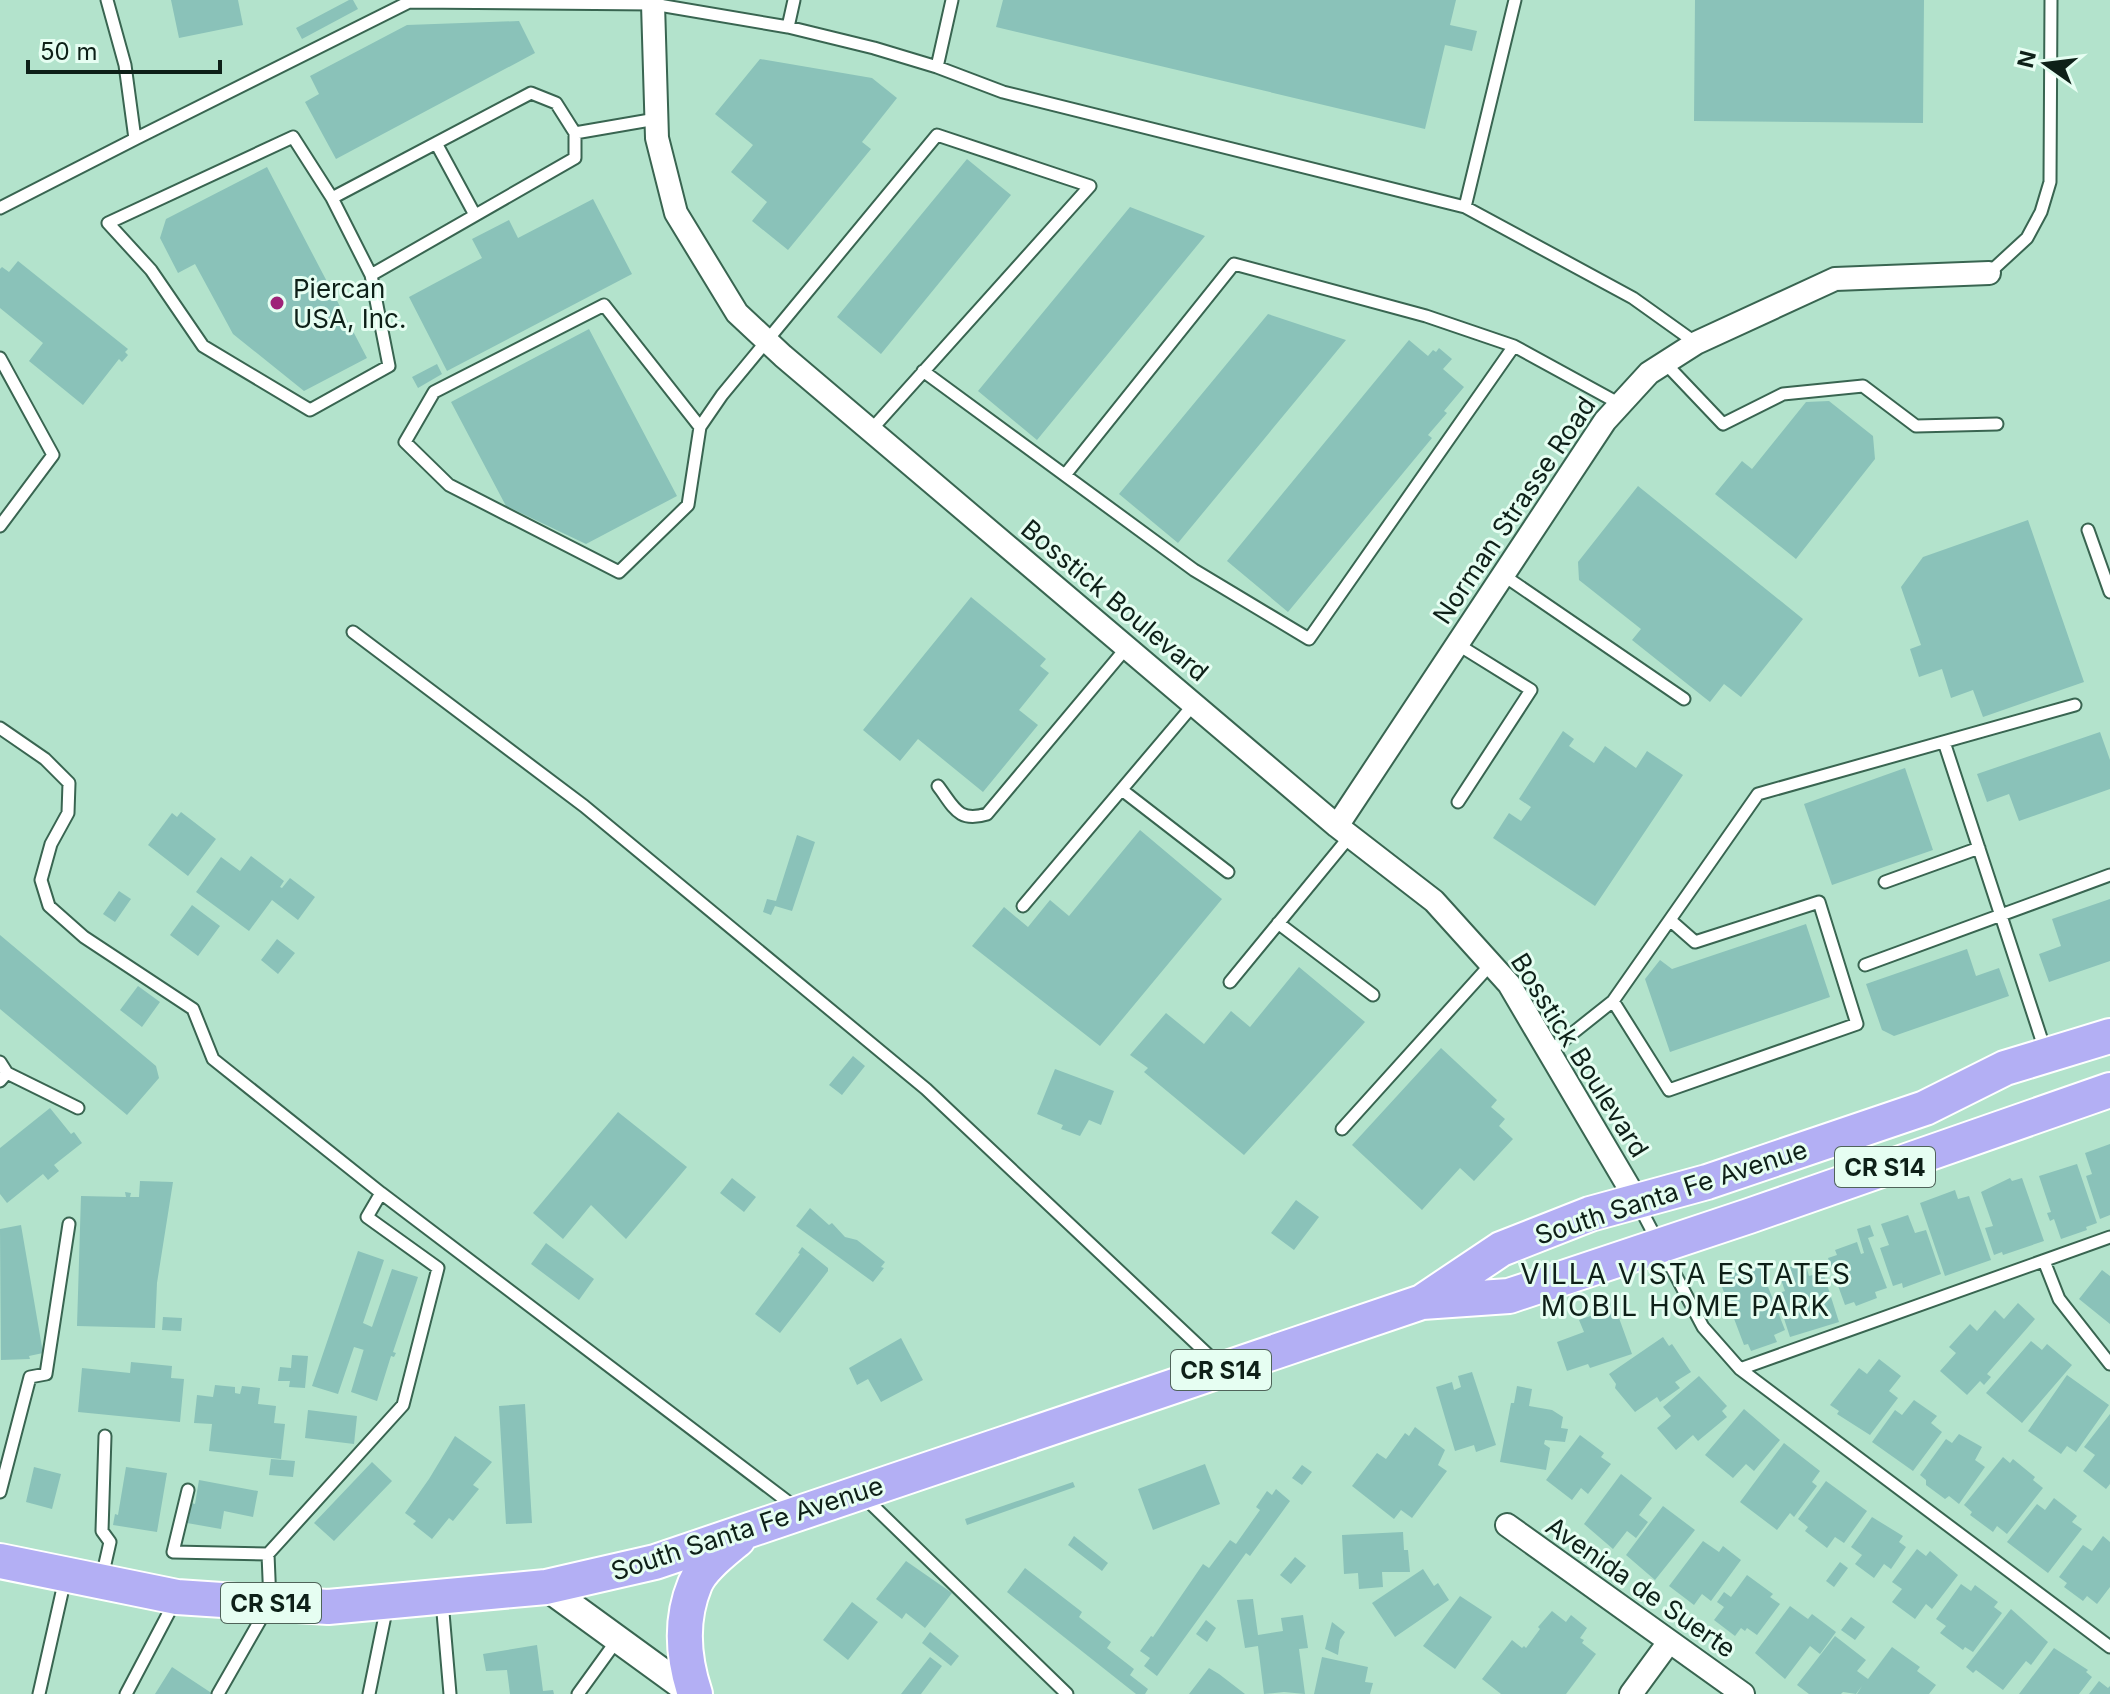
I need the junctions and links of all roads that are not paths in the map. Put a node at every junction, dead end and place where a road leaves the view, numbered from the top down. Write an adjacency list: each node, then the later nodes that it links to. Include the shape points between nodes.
1 (107, 0): 12 (lane, via 125,65)
2 (794, 0): 8 (lane)
3 (952, 0): 9 (lane)
4 (1515, 0): 15 (lane)
5 (2051, 0): 18 (lane, via 2050,182 2027,238)
6 (456, 1): 7 (lane); 12 (lane, via 409,2)
7 (650, 2): 8 (lane); 10 (street, Bosstick Boulevard)
8 (788, 27): 9 (lane)
9 (937, 67): 15 (lane, via 1003,92)
10 (656, 119): 11 (lane); 20 (street, Bosstick Boulevard, via 676,213 737,313)
11 (575, 133): 13 (lane, via 556,103 531,93); 17 (lane, via 575,158)
12 (135, 139): 16 (lane)
13 (436, 143): 14 (lane); 17 (lane)
14 (332, 198): 19 (lane); 19 (lane, via 293,137 108,223 151,270 203,346 310,410 389,366)
15 (1465, 207): 21 (lane, via 1633,298)
16 (0, 208)
17 (475, 215): 19 (lane)
18 (1989, 273): 21 (street, Norman Strasse Road, via 1835,279)
19 (371, 275)
20 (767, 341): 25 (lane, via 937,135 1090,186); 28 (lane); 29 (street, Bosstick Boulevard)
21 (1696, 343): 24 (street, Norman Strasse Road)
22 (1514, 346): 26 (lane); 30 (lane, via 1426,316 1234,264); 30 (lane, via 1309,639 1194,570)
23 (0, 358): 31 (lane, via 53,455)
24 (1665, 363): 26 (street, Norman Strasse Road); 27 (lane, via 1723,424 1783,394 1863,386 1916,426)
25 (923, 371): 29 (lane); 30 (lane)
26 (1620, 404): 33 (street, Norman Strasse Road)
27 (1997, 424)
28 (700, 427): 28 (lane, via 604,305 434,392 405,442 449,485 619,572 688,505)
29 (871, 430): 37 (street, Bosstick Boulevard)
30 (1065, 475)
31 (0, 526)
32 (2088, 530): 34 (lane)
33 (1503, 575): 36 (street, Norman Strasse Road); 38 (lane)
34 (2110, 592)
35 (353, 632): 76 (lane, via 584,806 926,1089)
36 (1457, 644): 45 (lane, via 1531,690); 46 (street, Norman Strasse Road)
37 (1127, 647): 39 (street, Bosstick Boulevard); 43 (lane, via 987,814 960,814)
38 (1684, 699)
39 (1194, 704): 44 (lane); 46 (street, Bosstick Boulevard)
40 (2075, 705): 42 (lane)
41 (0, 728): 68 (lane, via 69,783 68,813 51,844 41,880 49,906 84,937 193,1009 213,1059)
42 (1944, 742): 47 (lane); 53 (lane, via 1758,794)
43 (938, 786)
44 (1122, 790): 48 (lane); 51 (lane)
45 (1458, 802)
46 (1344, 831): 54 (lane); 55 (street, Bosstick Boulevard, via 1434,901)
47 (1979, 848): 50 (lane); 52 (lane)
48 (1228, 872)
49 (2110, 875): 52 (lane)
50 (1885, 882)
51 (1023, 906)
52 (2002, 917): 56 (lane); 62 (lane)
53 (1670, 920): 59 (lane); 59 (lane, via 1695,942 1819,902 1857,1024 1669,1090)
54 (1278, 923): 57 (lane); 58 (lane)
55 (1491, 964): 61 (street, Bosstick Boulevard, via 1509,984); 67 (lane)
56 (1865, 965)
57 (1230, 982)
58 (1373, 995)
59 (1613, 1001): 61 (lane)
60 (2110, 1036): 62 (main road, South Santa Fe Avenue / CR S14)
61 (1549, 1052): 69 (street, Bosstick Boulevard)
62 (2047, 1055): 69 (main road, South Santa Fe Avenue / CR S14, via 2005,1068 1925,1108)
63 (0, 1062): 64 (lane)
64 (3, 1077): 66 (lane)
65 (2110, 1090): 72 (main road, South Santa Fe Avenue / CR S14)
66 (78, 1108)
67 (1342, 1129)
68 (381, 1193): 82 (lane); 85 (lane, via 367,1217 438,1268 403,1405)
69 (1637, 1201): 72 (lane); 74 (main road, South Santa Fe Avenue / CR S14, via 1501,1249)
70 (69, 1224): 80 (lane, via 46,1374 30,1377)
71 (2110, 1237): 73 (lane)
72 (1660, 1245): 74 (main road, South Santa Fe Avenue / CR S14, via 1509,1296); 77 (lane, via 1703,1327)
73 (2044, 1261): 75 (lane, via 2059,1299); 77 (lane)
74 (1422, 1302): 76 (main road, South Santa Fe Avenue / CR S14)
75 (2110, 1364)
76 (1224, 1369): 81 (main road, South Santa Fe Avenue / CR S14)
77 (1740, 1369): 96 (lane)
78 (105, 1436): 88 (lane, via 102,1531 110,1542)
79 (188, 1490): 85 (lane, via 173,1552)
80 (0, 1492)
81 (860, 1492): 82 (main road, South Santa Fe Avenue / CR S14); 104 (lane)
82 (803, 1512): 84 (main road, South Santa Fe Avenue / CR S14)
83 (1507, 1525): 95 (street, Avenida de Suerte)
84 (750, 1529): 89 (main road, South Santa Fe Avenue / CR S14, via 655,1562); 103 (main road, via 696,1582 683,1629)
85 (268, 1554): 93 (lane)
86 (0, 1561): 87 (main road, South Santa Fe Avenue / CR S14)
87 (66, 1574): 88 (main road, South Santa Fe Avenue / CR S14); 97 (lane)
88 (101, 1582): 90 (main road, South Santa Fe Avenue / CR S14)
89 (546, 1587): 91 (main road, South Santa Fe Avenue / CR S14); 94 (street)
90 (177, 1597): 93 (main road, South Santa Fe Avenue / CR S14); 98 (lane)
91 (442, 1597): 92 (main road, South Santa Fe Avenue / CR S14); 101 (lane)
92 (388, 1601): 93 (main road, South Santa Fe Avenue / CR S14, via 328,1607); 100 (lane)
93 (270, 1603): 99 (lane)
94 (617, 1640): 102 (lane); 103 (street)
95 (1669, 1642): 105 (street); 106 (street, Avenida de Suerte)
96 (2110, 1647)
97 (39, 1694)
98 (126, 1694)
99 (218, 1694)
100 (369, 1694)
101 (450, 1694)
102 (578, 1694)
103 (694, 1694)
104 (1067, 1694)
105 (1631, 1694)
106 (1743, 1694)

